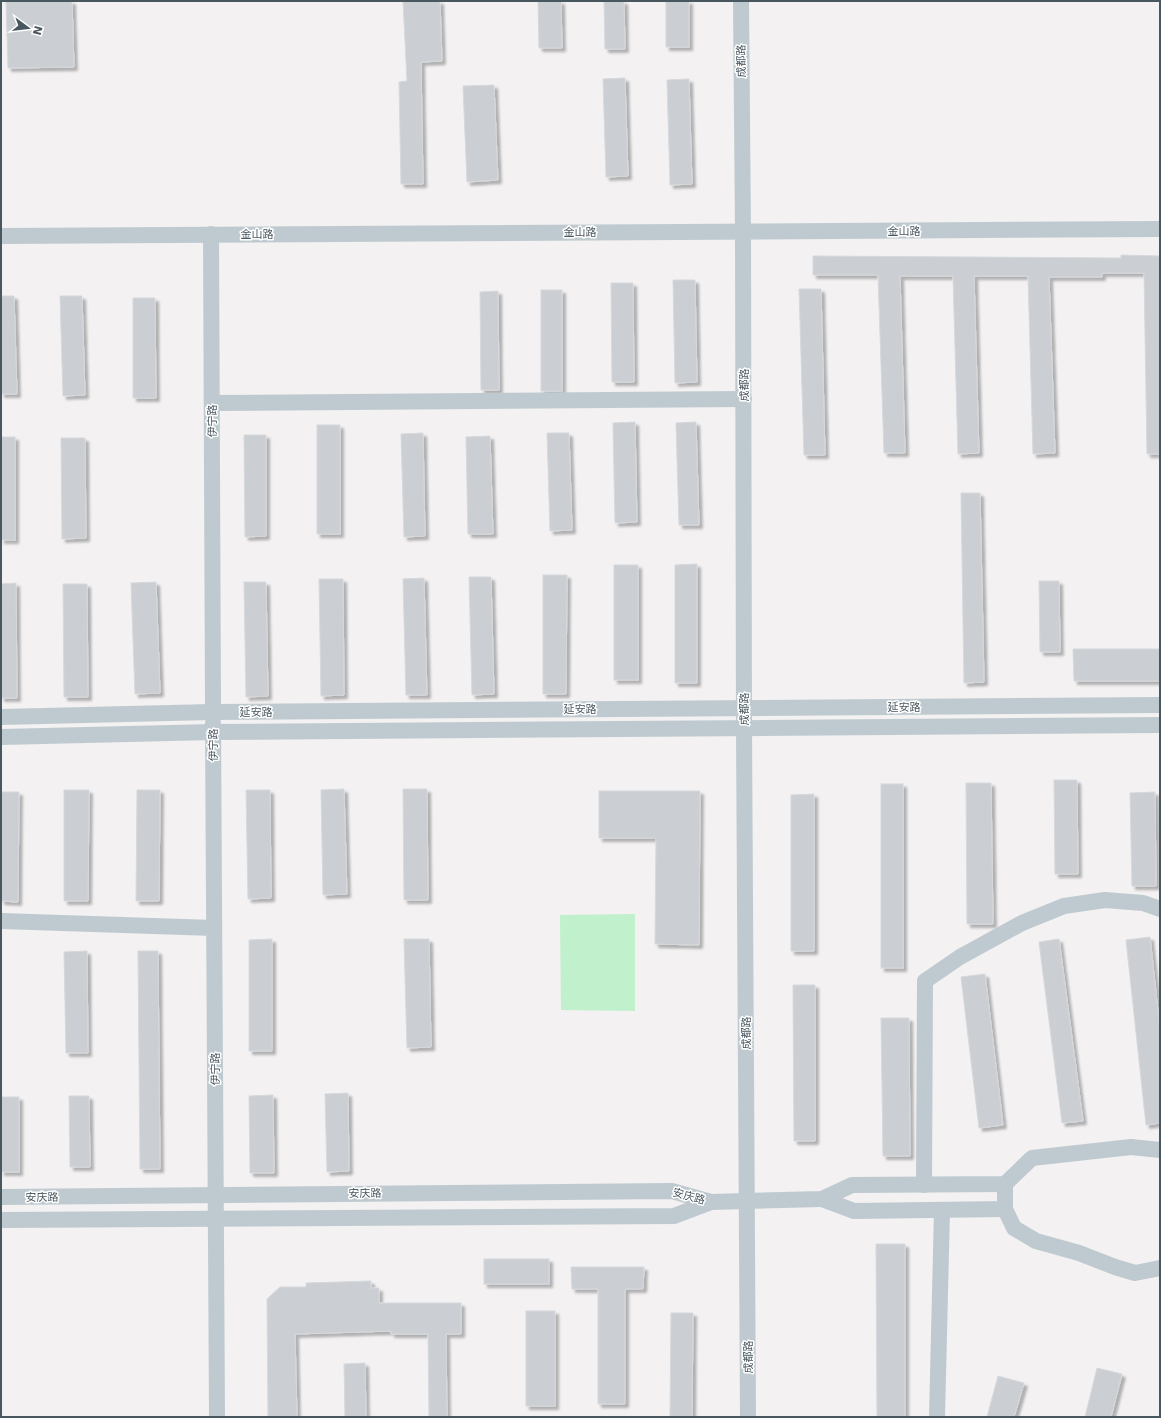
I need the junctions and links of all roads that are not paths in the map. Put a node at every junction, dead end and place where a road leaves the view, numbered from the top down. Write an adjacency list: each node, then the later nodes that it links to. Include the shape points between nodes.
1 (741, 1): 3 (street, 成都路)
2 (1160, 229): 3 (street, 金山路)
3 (743, 232): 4 (street, 金山路); 6 (street, 成都路)
4 (211, 234): 5 (street, 金山路); 7 (street, 伊宁路)
5 (1, 236)
6 (744, 399): 7 (street); 10 (street, 成都路)
7 (212, 403): 8 (street, 伊宁路)
8 (213, 703)
9 (1160, 705): 10 (street, 延安路)
10 (744, 708): 11 (street, 延安路, via 228,712); 14 (street, 成都路)
11 (1, 717)
12 (1160, 725): 14 (street, 延安路)
13 (213, 726): 14 (street, 延安路); 15 (street, 延安路); 18 (street, 伊宁路)
14 (744, 728): 25 (street, 成都路)
15 (1, 737)
16 (1160, 909): 21 (street, via 1143,904 1105,900 1064,906 1015,927 960,957 925,981)
17 (1, 921): 18 (street)
18 (214, 928): 22 (street, 伊宁路)
19 (1160, 1150): 20 (street, via 1131,1147 1032,1158)
20 (1005, 1184): 21 (street); 27 (street)
21 (924, 1185): 24 (street, via 852,1185)
22 (216, 1195): 23 (street, 安庆路); 26 (street, 安庆路, via 672,1191); 30 (street, 伊宁路)
23 (1, 1197)
24 (822, 1199): 25 (street); 28 (street, via 854,1211)
25 (747, 1201): 26 (street); 33 (street, 成都路)
26 (712, 1202): 30 (street, 安庆路, via 674,1216)
27 (1005, 1209): 28 (street); 31 (street, via 1014,1228 1036,1241 1135,1272)
28 (942, 1210): 34 (street)
29 (1, 1220): 30 (street, 安庆路)
30 (216, 1220): 32 (street, 伊宁路)
31 (1160, 1268)
32 (216, 1417)
33 (748, 1417)
34 (937, 1417)

